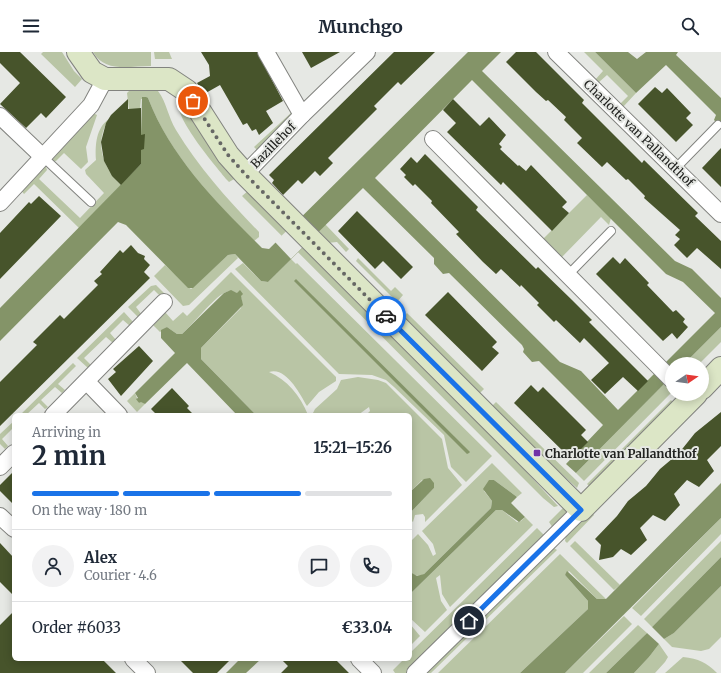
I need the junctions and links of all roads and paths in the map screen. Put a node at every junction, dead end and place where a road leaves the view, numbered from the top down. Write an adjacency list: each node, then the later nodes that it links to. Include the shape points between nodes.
1 (78, 52): 5 (street, via 92,72)
2 (266, 52): 6 (street, Bazillehof)
3 (367, 52): 6 (street, Bazillehof)
4 (556, 52): 11 (street, Charlotte van Pallandthof)
5 (104, 79): 10 (street, via 91,105); 12 (street, via 169,79 186,91 228,155)
6 (302, 115): 12 (street, Bazillehof)
7 (0, 116): 10 (street)
8 (718, 125): 11 (lane)
9 (433, 139): 17 (street)
10 (43, 157): 13 (street); 14 (lane)
11 (675, 169): 15 (street, Charlotte van Pallandthof)
12 (245, 174): 28 (street)
13 (0, 202)
14 (90, 202)
15 (721, 214)
16 (611, 232): 17 (lane)
17 (568, 275): 20 (street)
18 (164, 302): 22 (street)
19 (721, 368): 21 (street)
20 (665, 373)
21 (709, 380)
22 (87, 382): 24 (street); 25 (street)
23 (687, 401): 28 (street)
24 (55, 413)
25 (117, 413)
26 (12, 455): 27 (street)
27 (0, 466)
28 (581, 510): 35 (street)
29 (0, 516): 30 (street)
30 (12, 527)
31 (135, 661): 33 (street)
32 (361, 661): 34 (street)
33 (147, 673)
34 (372, 673)
35 (415, 673)

